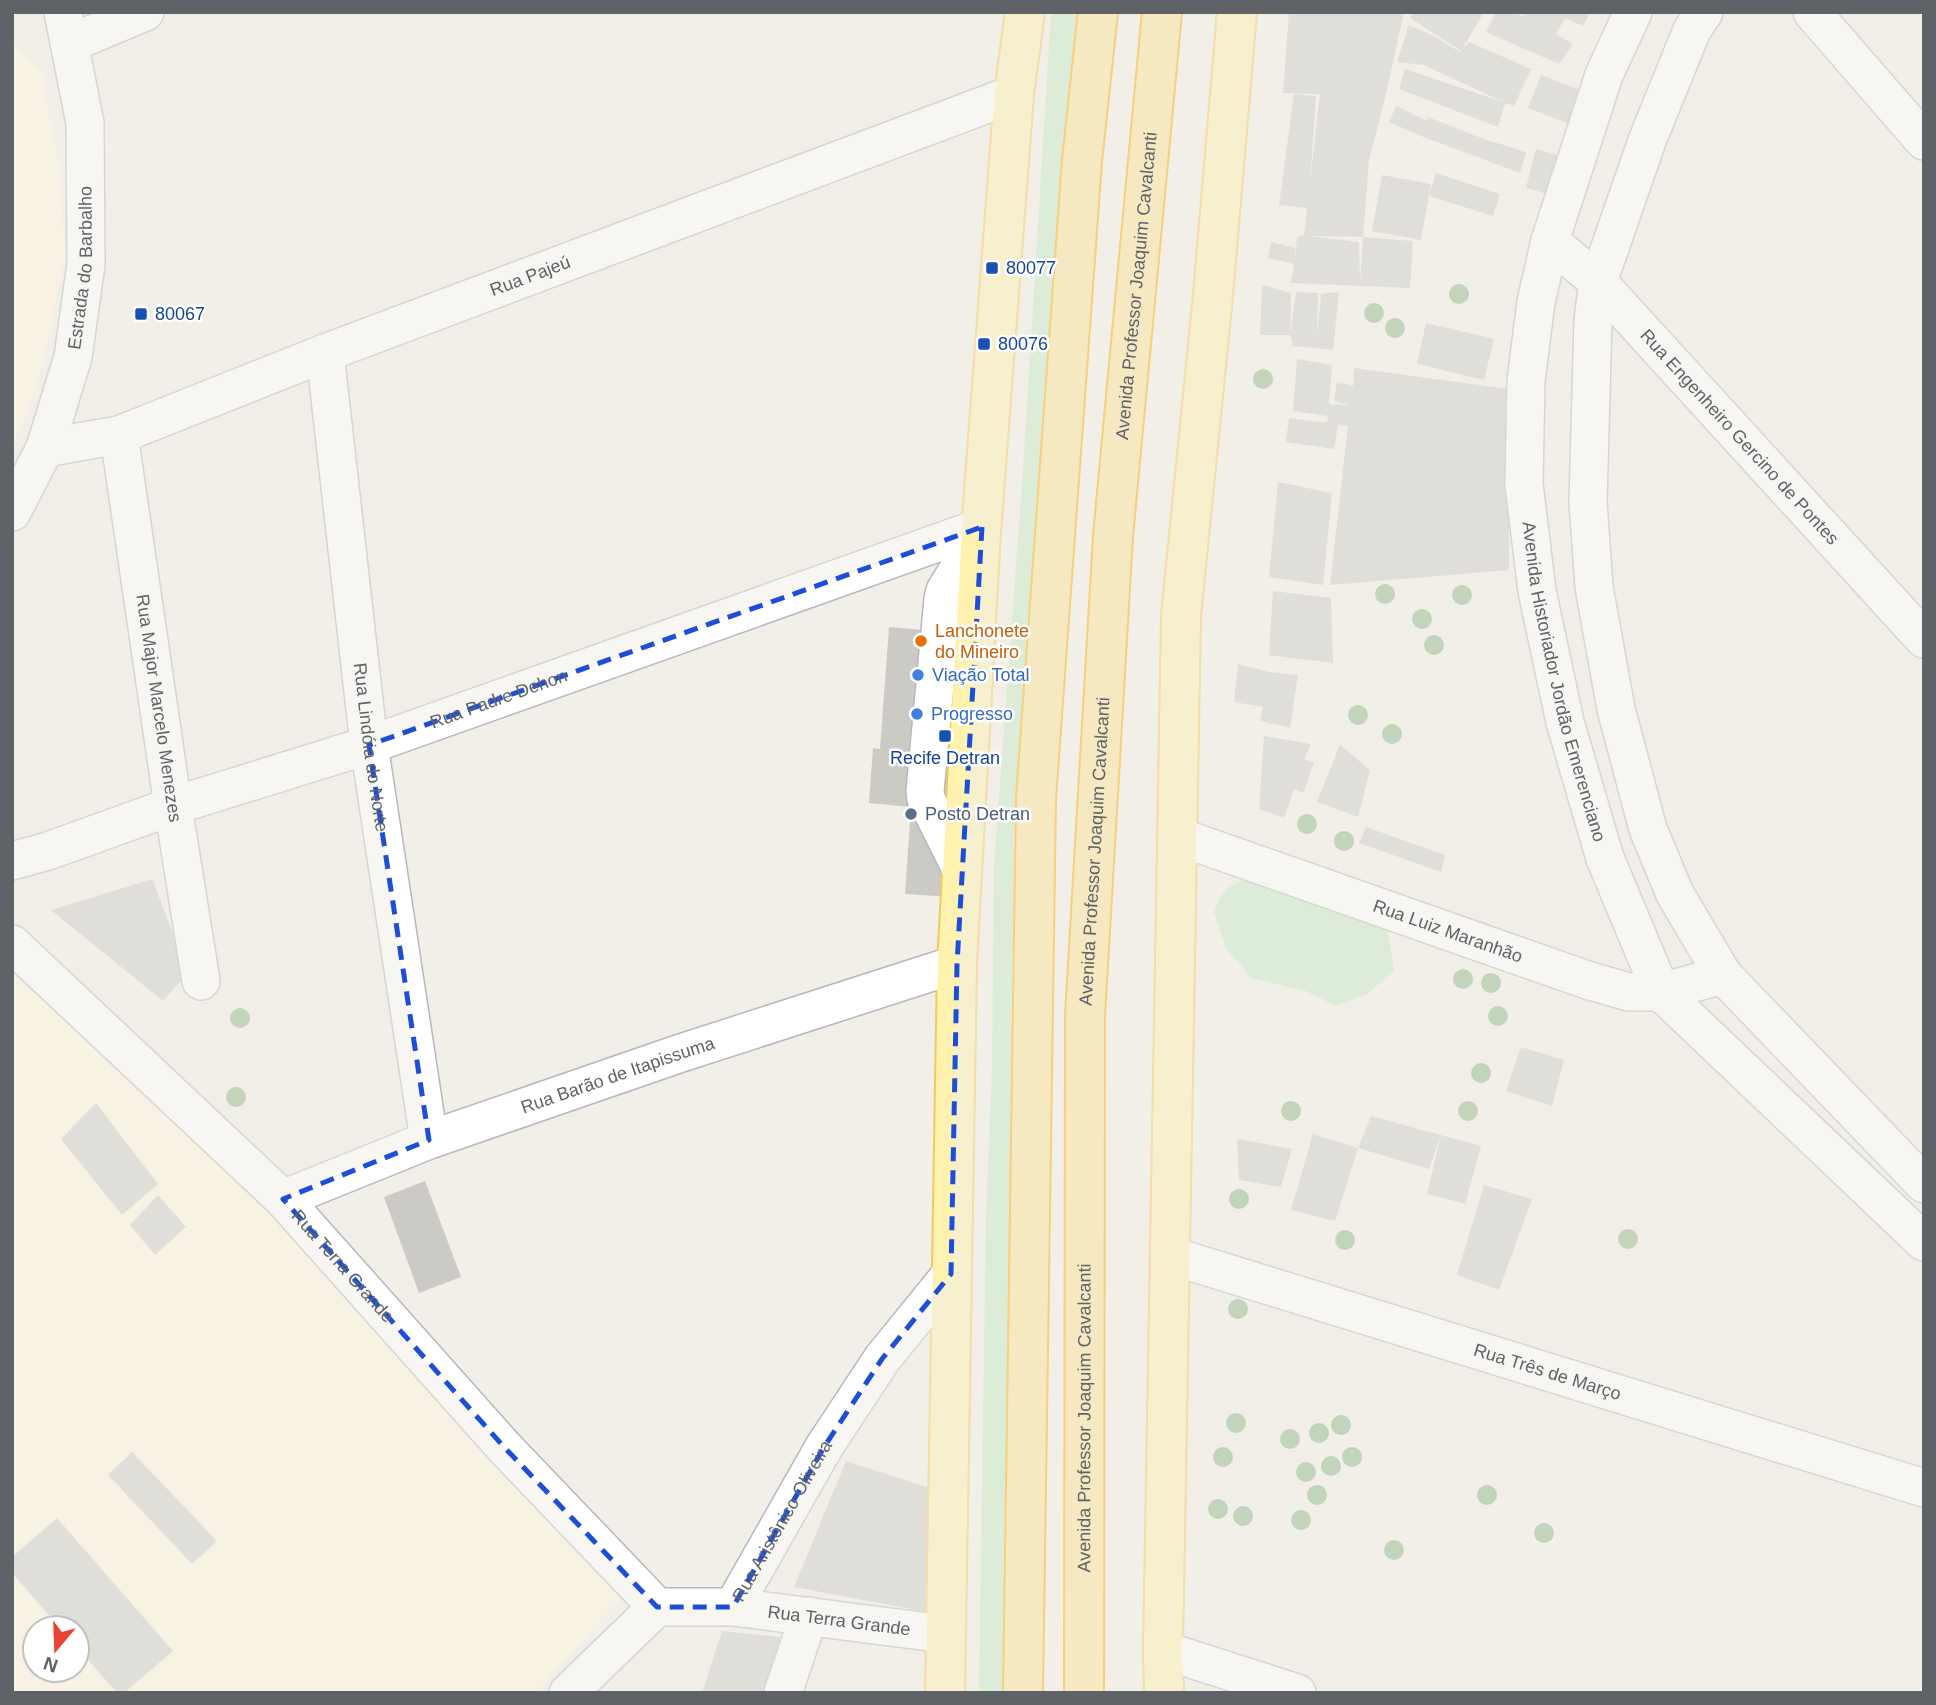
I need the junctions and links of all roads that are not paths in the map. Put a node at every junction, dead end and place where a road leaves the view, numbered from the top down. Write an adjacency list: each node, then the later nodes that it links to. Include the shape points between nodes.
1 (145, 12): 9 (street)
2 (1025, 12): 10 (main road)
3 (1098, 12): 44 (highway, via 1037,798)
4 (1162, 12): 45 (highway, Avenida Professor Joaquim Cavalcanti, via 1113,536 1085,1016)
5 (1237, 12): 22 (main road, via 1181,616)
6 (1633, 12): 12 (street, Avenida Historiador Jordão Emerenciano, via 1604,75)
7 (1704, 12): 13 (street, via 1692,30 1647,141)
8 (1812, 12): 11 (street)
9 (67, 28): 16 (street, Estrada do Barbalho, via 85,123 86,264 73,357)
10 (1014, 94): 14 (street, Rua Pajeú); 18 (main road)
11 (1924, 141)
12 (1550, 241): 13 (street, Rua Engenheiro Gercino de Pontes); 28 (street, Avenida Historiador Jordão Emerenciano, via 1526,381 1524,484 1537,591 1565,722 1605,858)
13 (1598, 282): 19 (street, Rua Engenheiro Gercino de Pontes); 26 (street, via 1588,502 1594,587 1616,709 1648,829 1675,894)
14 (326, 353): 15 (street, Rua Pajeú); 20 (street, Rua Lindóia do Norte)
15 (119, 435): 16 (street, Rua Pajeú); 21 (street, Rua Major Marcelo Menezes)
16 (45, 448): 17 (street, Estrada do Barbalho)
17 (12, 512)
18 (981, 530): 20 (street, Rua Padre Dehon); 25 (main road)
19 (1924, 639)
20 (369, 745): 21 (street, Rua Padre Dehon); 29 (street, Rua Lindóia do Norte)
21 (173, 806): 23 (street, Rua Padre Dehon); 27 (street, Rua Major Marcelo Menezes)
22 (1177, 836): 28 (street, Rua Luiz Maranhão, via 1590,981 1629,992); 33 (main road)
23 (12, 861)
24 (12, 944): 31 (street, Rua Terra Grande)
25 (957, 964): 29 (street, Rua Barão de Itapissuma); 34 (main road)
26 (1723, 975): 28 (street, Rua Luiz Maranhão); 30 (street)
27 (201, 981)
28 (1661, 992): 32 (street, Avenida Historiador Jordão Emerenciano)
29 (429, 1140): 31 (street, Rua Barão de Itapissuma)
30 (1924, 1184)
31 (283, 1199): 36 (street, Rua Terra Grande, via 504,1447)
32 (1924, 1242)
33 (1169, 1255): 35 (street, Rua Três de Março); 40 (main road)
34 (951, 1274): 37 (street, Rua Aristônico Oliveira, via 882,1359 831,1436); 39 (main road)
35 (1924, 1488)
36 (657, 1607): 37 (street, Rua Aristônico Oliveira); 41 (street)
37 (733, 1607): 38 (street, Rua Terra Grande)
38 (808, 1616): 39 (street, Rua Terra Grande); 42 (street)
39 (945, 1634): 43 (main road)
40 (1163, 1650): 46 (main road); 47 (street)
41 (568, 1693)
42 (783, 1693)
43 (945, 1693)
44 (1023, 1693)
45 (1084, 1693)
46 (1164, 1693)
47 (1297, 1693)

